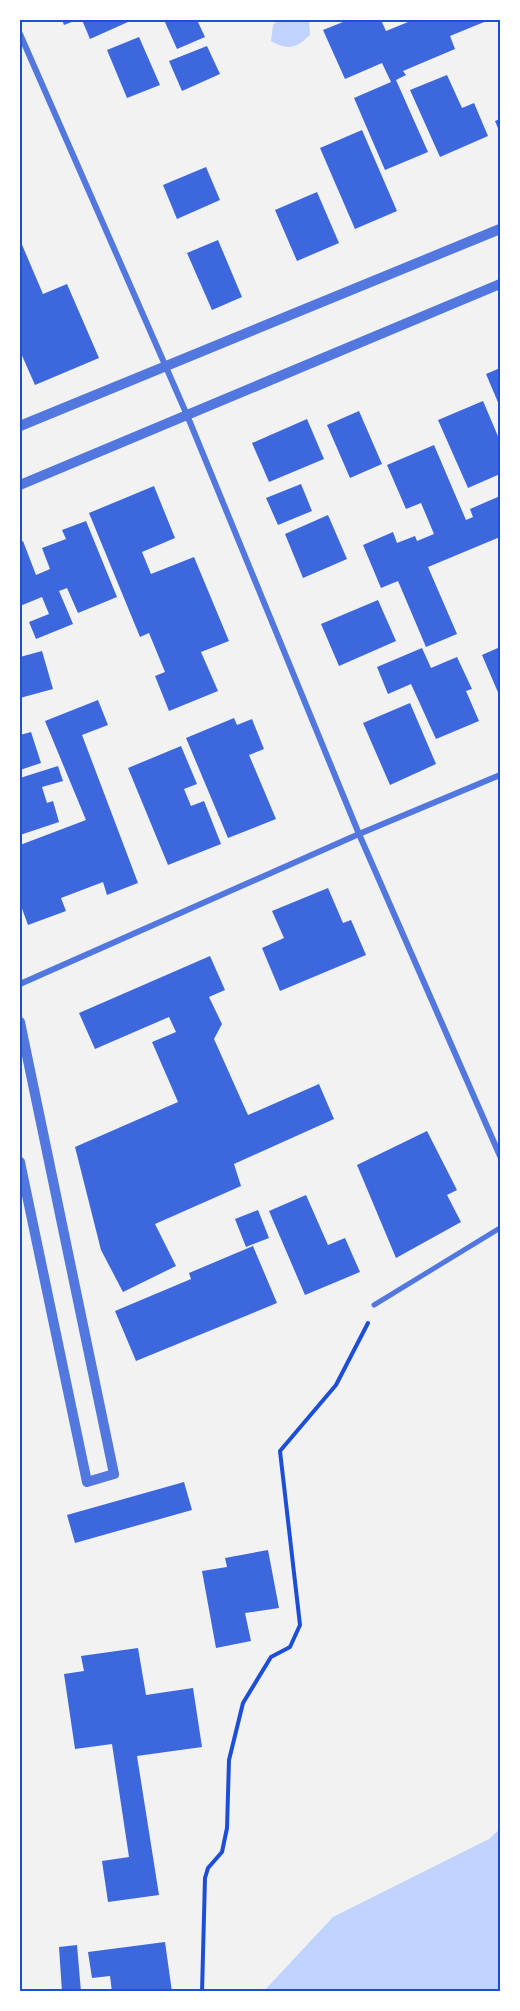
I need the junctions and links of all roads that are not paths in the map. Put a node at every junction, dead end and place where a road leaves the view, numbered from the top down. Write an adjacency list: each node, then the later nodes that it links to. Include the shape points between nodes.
1 (20, 34): 4 (street)
2 (501, 229): 4 (street)
3 (501, 284): 5 (street)
4 (164, 365): 5 (street); 6 (street)
5 (187, 415): 7 (street); 9 (street)
6 (20, 426)
7 (20, 485)
8 (501, 775): 9 (street)
9 (359, 834): 10 (street); 12 (street)
10 (20, 984)
11 (20, 1022): 13 (street, via 114,1474 87,1482)
12 (501, 1156)
13 (20, 1162)
14 (501, 1228): 15 (street)
15 (374, 1305)

